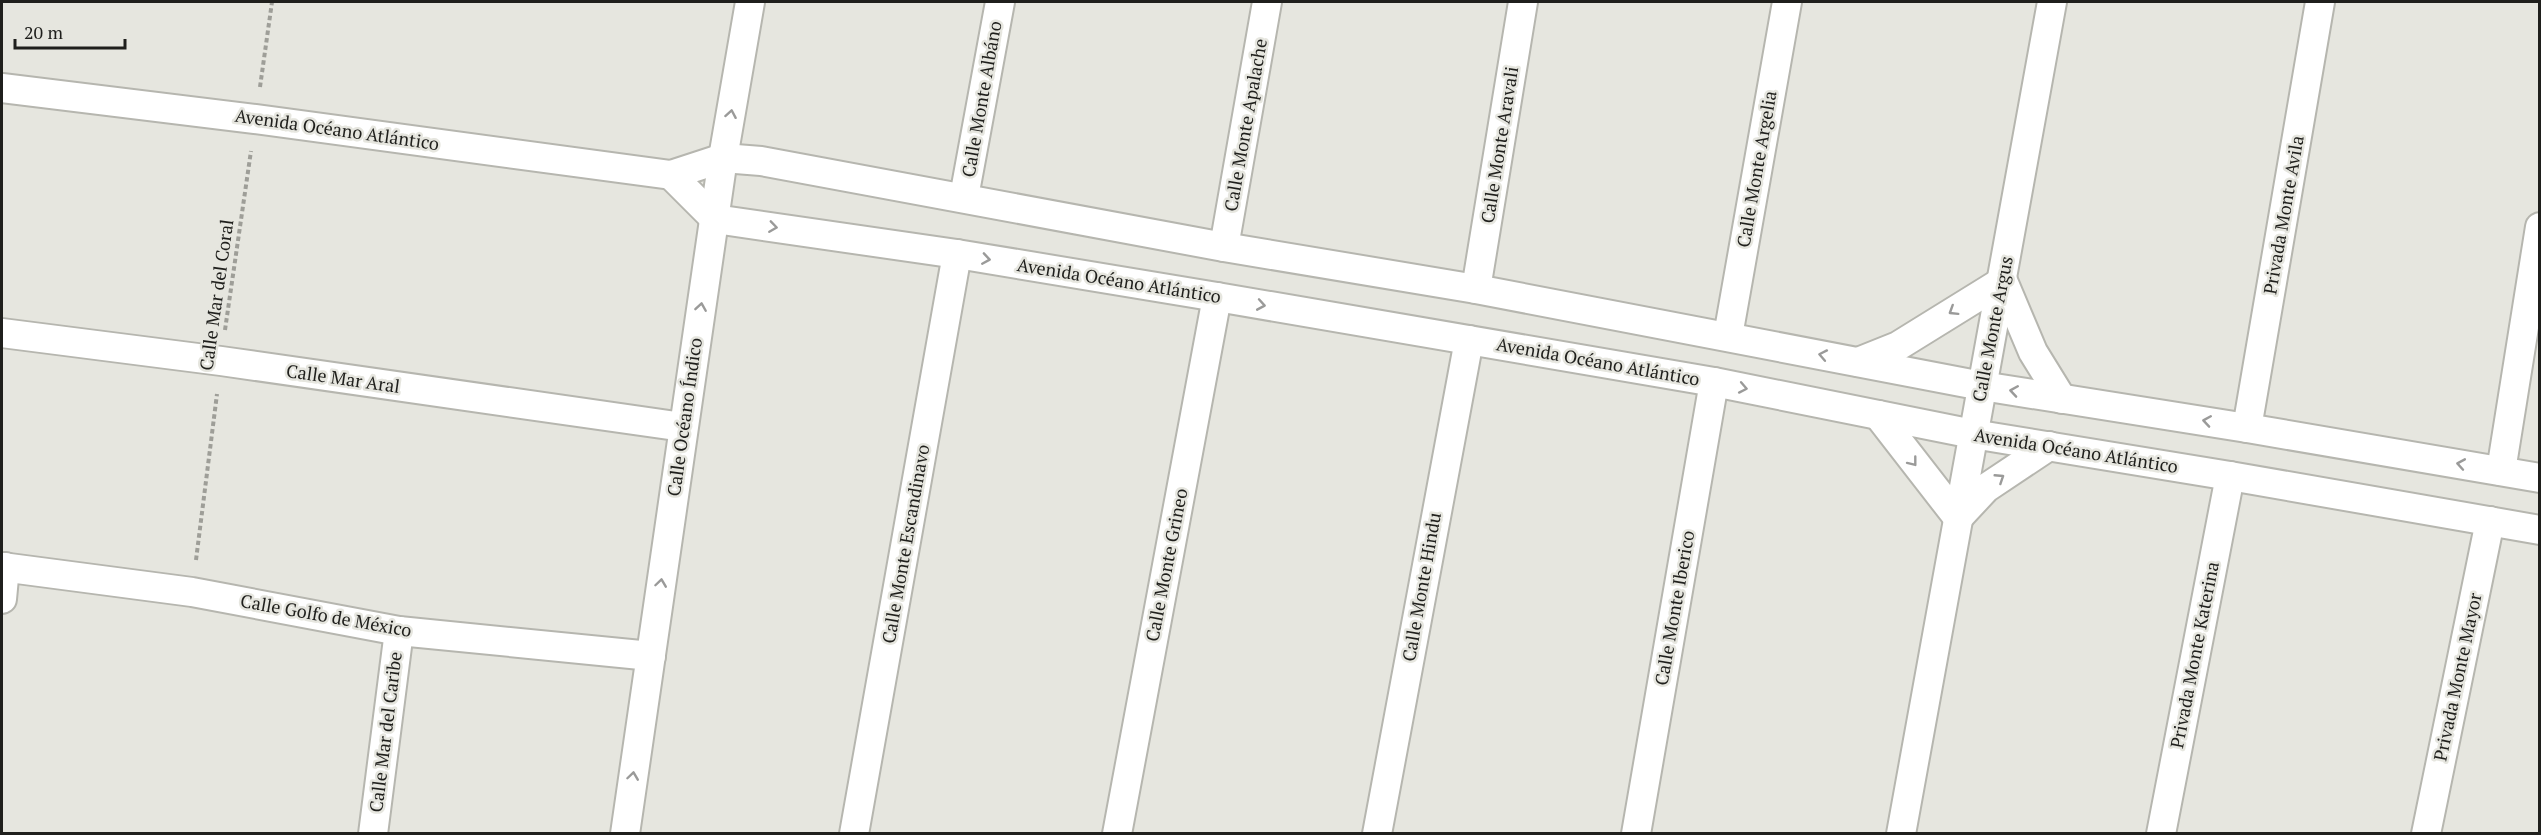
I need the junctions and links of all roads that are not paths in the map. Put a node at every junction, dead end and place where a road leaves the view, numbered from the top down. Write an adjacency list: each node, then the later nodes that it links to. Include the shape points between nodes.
1 (750, 2): 9 (street, Calle Océano Índico, one-way to 1)
2 (1000, 2): 11 (street, Calle Monte Albáno)
3 (1267, 2): 14 (street, Calle Monte Apalache)
4 (1523, 2): 17 (street, Calle Monte Aravali)
5 (1788, 2): 20 (street, Calle Monte Argelia)
6 (2052, 2): 16 (street, Calle Monte Argus)
7 (2320, 2): 28 (street, Privada Monte Avila)
8 (2, 88): 10 (street, Avenida Océano Atlántico)
9 (723, 158): 10 (street, Avenida Océano Atlántico); 11 (street, Avenida Océano Atlántico, via 761,161); 12 (street, Calle Océano Índico)
10 (671, 175): 12 (street)
11 (964, 197): 14 (street, Avenida Océano Atlántico)
12 (715, 219): 15 (street, Avenida Océano Atlántico, one-way to 15); 27 (street, Calle Océano Índico, one-way to 12)
13 (2540, 227): 31 (street)
14 (1224, 248): 17 (street, Avenida Océano Atlántico)
15 (957, 254): 18 (street, Avenida Océano Atlántico, one-way to 18); 43 (street, Calle Monte Escandinavo)
16 (2003, 281): 22 (street, one-way to 22, via 1898,346); 24 (street, Calle Monte Argus); 25 (street, via 2033,352)
17 (1476, 289): 20 (street, Avenida Océano Atlántico)
18 (1217, 297): 21 (street, Avenida Océano Atlántico, one-way to 21); 44 (street, Calle Monte Grineo)
19 (2, 333): 27 (street, Calle Mar Aral)
20 (1728, 336): 22 (street, Avenida Océano Atlántico, one-way to 20)
21 (1468, 340): 23 (street, Avenida Océano Atlántico); 45 (street, Calle Monte Hindu)
22 (1858, 362): 24 (street, Avenida Océano Atlántico)
23 (1714, 382): 26 (street, Avenida Océano Atlántico, one-way to 26); 46 (street, Calle Monte Iberico)
24 (1982, 386): 25 (street, Avenida Océano Atlántico, one-way to 24); 29 (street, Calle Monte Argus)
25 (2062, 399): 28 (street, Avenida Océano Atlántico, one-way to 25)
26 (1878, 415): 29 (street, Avenida Océano Atlántico); 34 (street, one-way to 34)
27 (683, 427): 40 (street, Calle Océano Índico, one-way to 27)
28 (2247, 428): 31 (street, Avenida Océano Atlántico, one-way to 28)
29 (1973, 434): 30 (street, Avenida Océano Atlántico); 34 (street, Calle Monte Argus)
30 (2049, 446): 32 (street, Avenida Océano Atlántico); 34 (street, one-way to 30, via 1986,488)
31 (2501, 471): 33 (street, Avenida Océano Atlántico)
32 (2230, 476): 35 (street, Avenida Océano Atlántico); 48 (street, Privada Monte Katerina)
33 (2540, 478)
34 (1958, 518): 47 (street, Calle Monte Argus)
35 (2490, 521): 36 (street, Avenida Océano Atlántico); 49 (street, Privada Monte Mayor)
36 (2540, 530)
37 (3, 567): 38 (street); 39 (street, Calle Golfo de México, via 192,592)
38 (2, 599)
39 (399, 631): 40 (street, Calle Golfo de México); 41 (street, Calle Mar del Caribe)
40 (651, 656): 42 (street, Calle Océano Índico, one-way to 40)
41 (374, 834)
42 (625, 834)
43 (854, 834)
44 (1117, 834)
45 (1377, 834)
46 (1636, 834)
47 (1901, 834)
48 (2161, 834)
49 (2426, 834)

